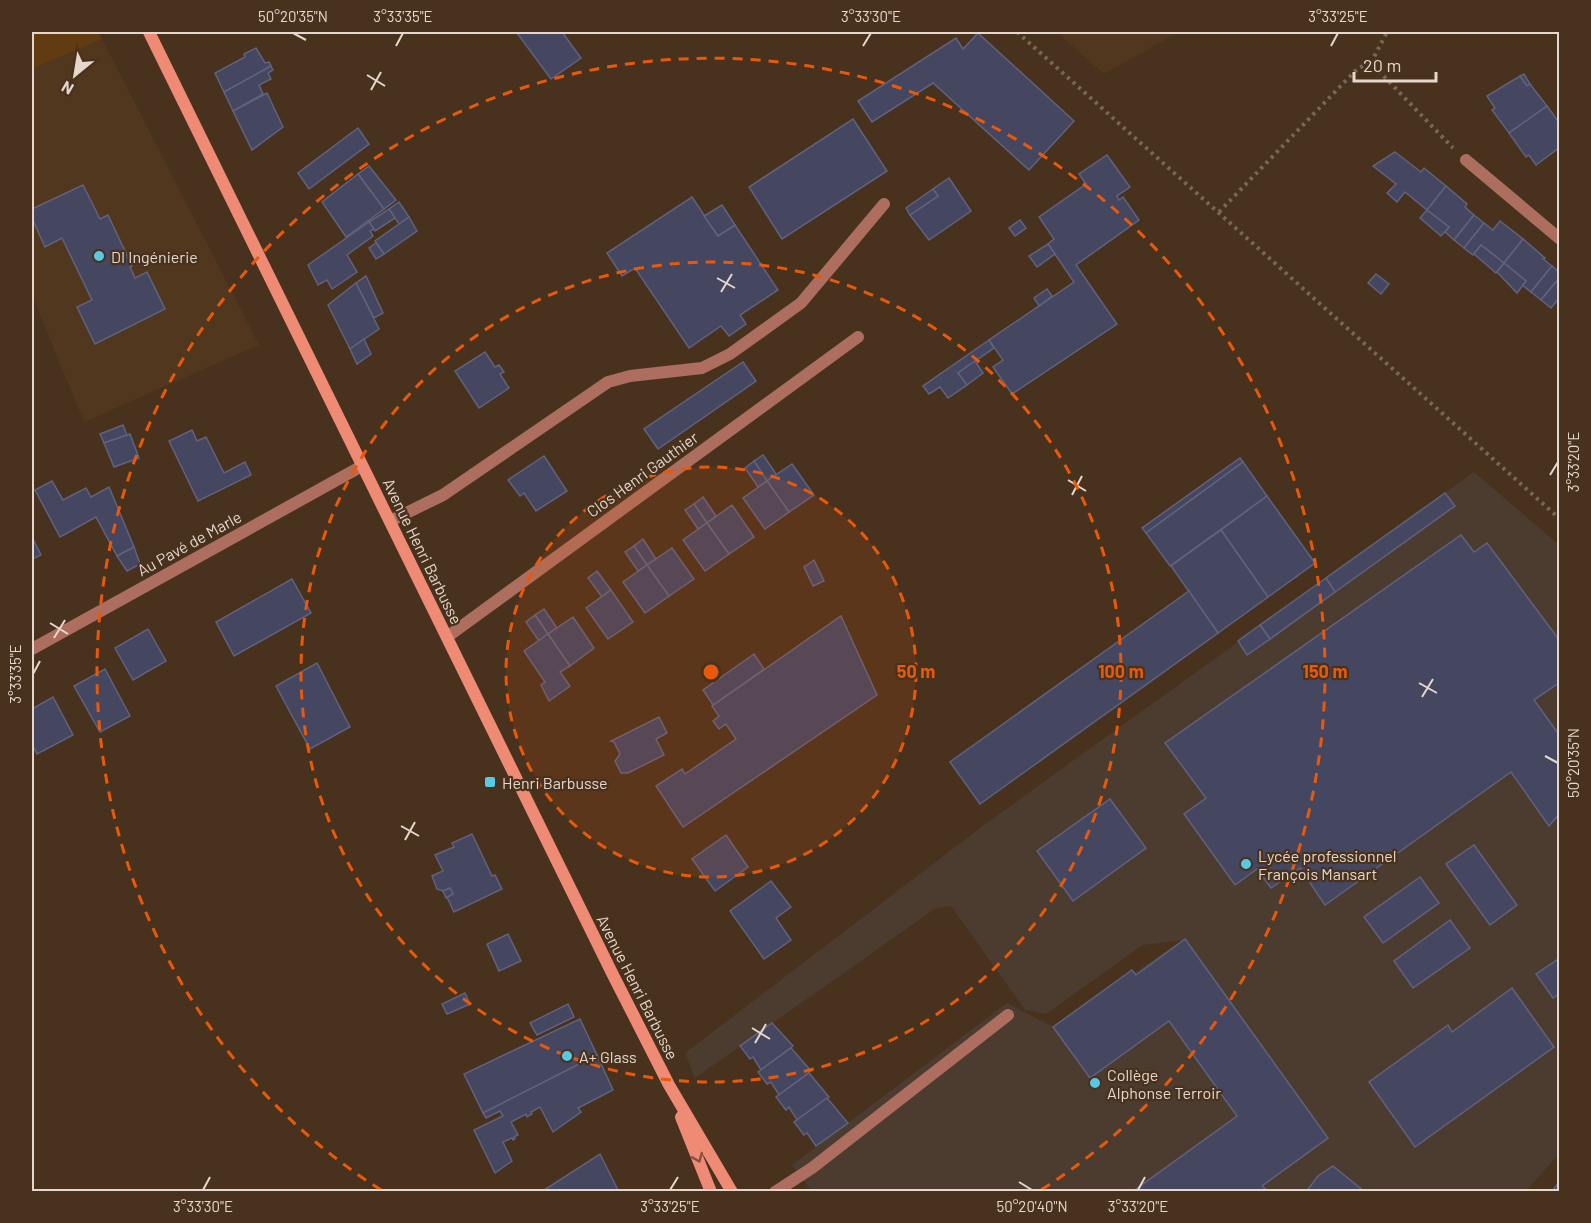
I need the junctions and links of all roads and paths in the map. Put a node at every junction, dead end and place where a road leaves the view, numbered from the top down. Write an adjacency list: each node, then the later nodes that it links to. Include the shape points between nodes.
1 (149, 32): 10 (street, Avenue Henri Barbusse)
2 (1017, 32): 7 (path)
3 (1387, 32): 4 (path)
4 (1371, 63): 5 (path); 7 (path, via 1358,68)
5 (1466, 160): 8 (street)
6 (884, 204): 12 (street, via 801,303 730,354 702,368 608,382 433,501)
7 (1219, 212): 11 (path)
8 (1560, 239)
9 (858, 337): 13 (street, Clos Henri Gauthier)
10 (362, 466): 12 (street, Avenue Henri Barbusse); 14 (street, Au Pavé de Marle)
11 (1560, 519)
12 (390, 521): 13 (street, Avenue Henri Barbusse)
13 (447, 637): 16 (street, Avenue Henri Barbusse)
14 (32, 649)
15 (1008, 1015): 19 (street, via 812,1168)
16 (669, 1085): 17 (street, Avenue Henri Barbusse, one-way to 17); 18 (street, Avenue Henri Barbusse)
17 (711, 1191)
18 (732, 1191)
19 (775, 1191)

